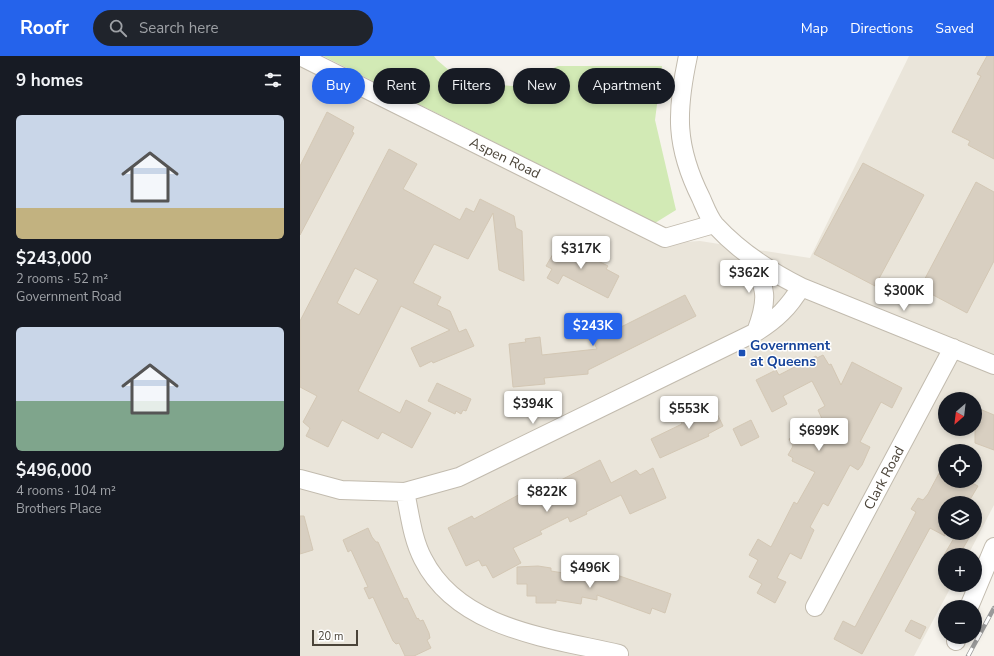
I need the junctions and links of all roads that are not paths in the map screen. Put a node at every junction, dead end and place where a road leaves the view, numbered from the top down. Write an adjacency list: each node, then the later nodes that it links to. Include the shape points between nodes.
1 (300, 56): 3 (street, Aspen Road, via 666,238)
2 (688, 56): 3 (street, via 680,93 681,141 690,176)
3 (714, 224): 4 (street)
4 (747, 255): 5 (street); 6 (street, via 760,276 765,296 763,314)
5 (801, 287): 6 (street, via 785,310 774,321); 7 (street)
6 (756, 332): 10 (street, via 459,477)
7 (953, 348): 8 (street); 13 (street, Clark Road)
8 (994, 365)
9 (300, 479): 10 (street, via 341,490)
10 (405, 492): 14 (street, via 414,539 424,560 439,582 459,602 515,630)
11 (994, 547): 12 (street)
12 (972, 600)
13 (815, 607)
14 (619, 654)

